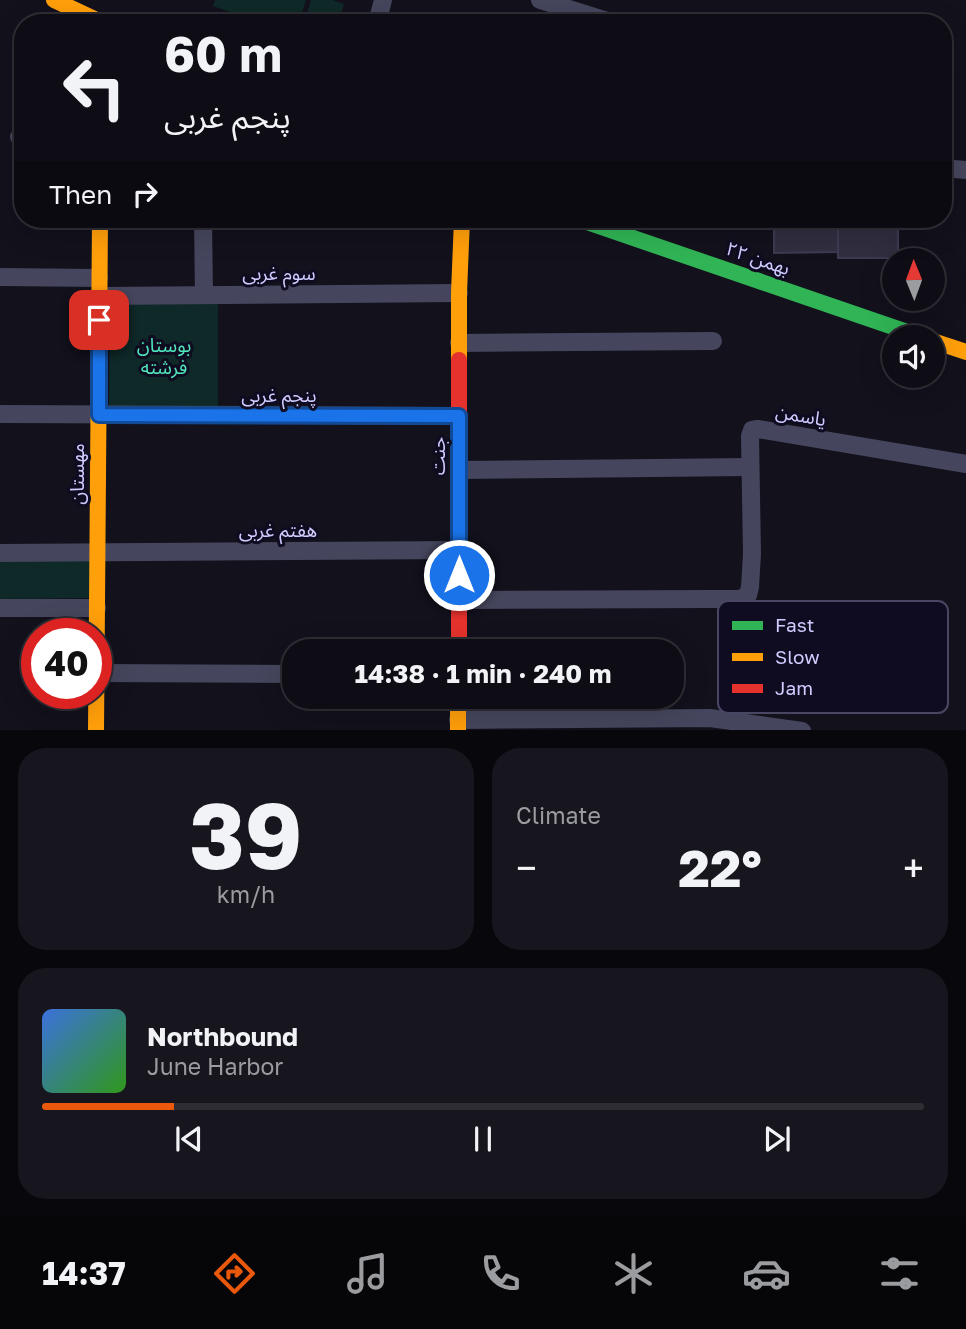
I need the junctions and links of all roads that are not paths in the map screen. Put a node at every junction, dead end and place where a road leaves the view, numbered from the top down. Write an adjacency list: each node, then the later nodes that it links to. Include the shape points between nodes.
1 (54, 0): 4 (street)
2 (540, 0): 3 (street)
3 (604, 13)
4 (84, 14)
5 (100, 228): 10 (street, مهستان)
6 (203, 228): 12 (street)
7 (462, 228): 11 (street, جنت)
8 (604, 228): 13 (street, ۲۲ بهمن)
9 (1, 276): 10 (street, سوم غربی)
10 (99, 287): 12 (street, سوم غربی); 19 (street, مهستان)
11 (459, 293): 12 (street, سوم غربی); 15 (street, جنت)
12 (204, 295)
13 (887, 325)
14 (713, 341): 15 (street)
15 (459, 343): 20 (street, جنت)
16 (945, 345): 17 (street)
17 (966, 352)
18 (0, 414): 19 (street, پنجم غربی)
19 (99, 415): 20 (street, پنجم غربی); 26 (street, مهستان)
20 (459, 416): 23 (street, جنت)
21 (966, 464): 22 (street, یاسمن, via 758,429 750,436)
22 (750, 467): 23 (street); 27 (street, یاسمن, via 748,596)
23 (459, 470): 24 (street, جنت)
24 (459, 550): 26 (street, هفتم غربی); 27 (street, جنت)
25 (0, 553): 26 (street, هفتم غربی)
26 (97, 553): 29 (street, مهستان)
27 (459, 600): 31 (street, جنت)
28 (0, 608): 29 (street)
29 (97, 608): 30 (street, مهستان)
30 (97, 618)
31 (458, 639)
32 (112, 673): 33 (street)
33 (282, 674)
34 (96, 709): 36 (street, مهستان)
35 (458, 725): 37 (street, via 710,718)
36 (96, 730)
37 (802, 730)

